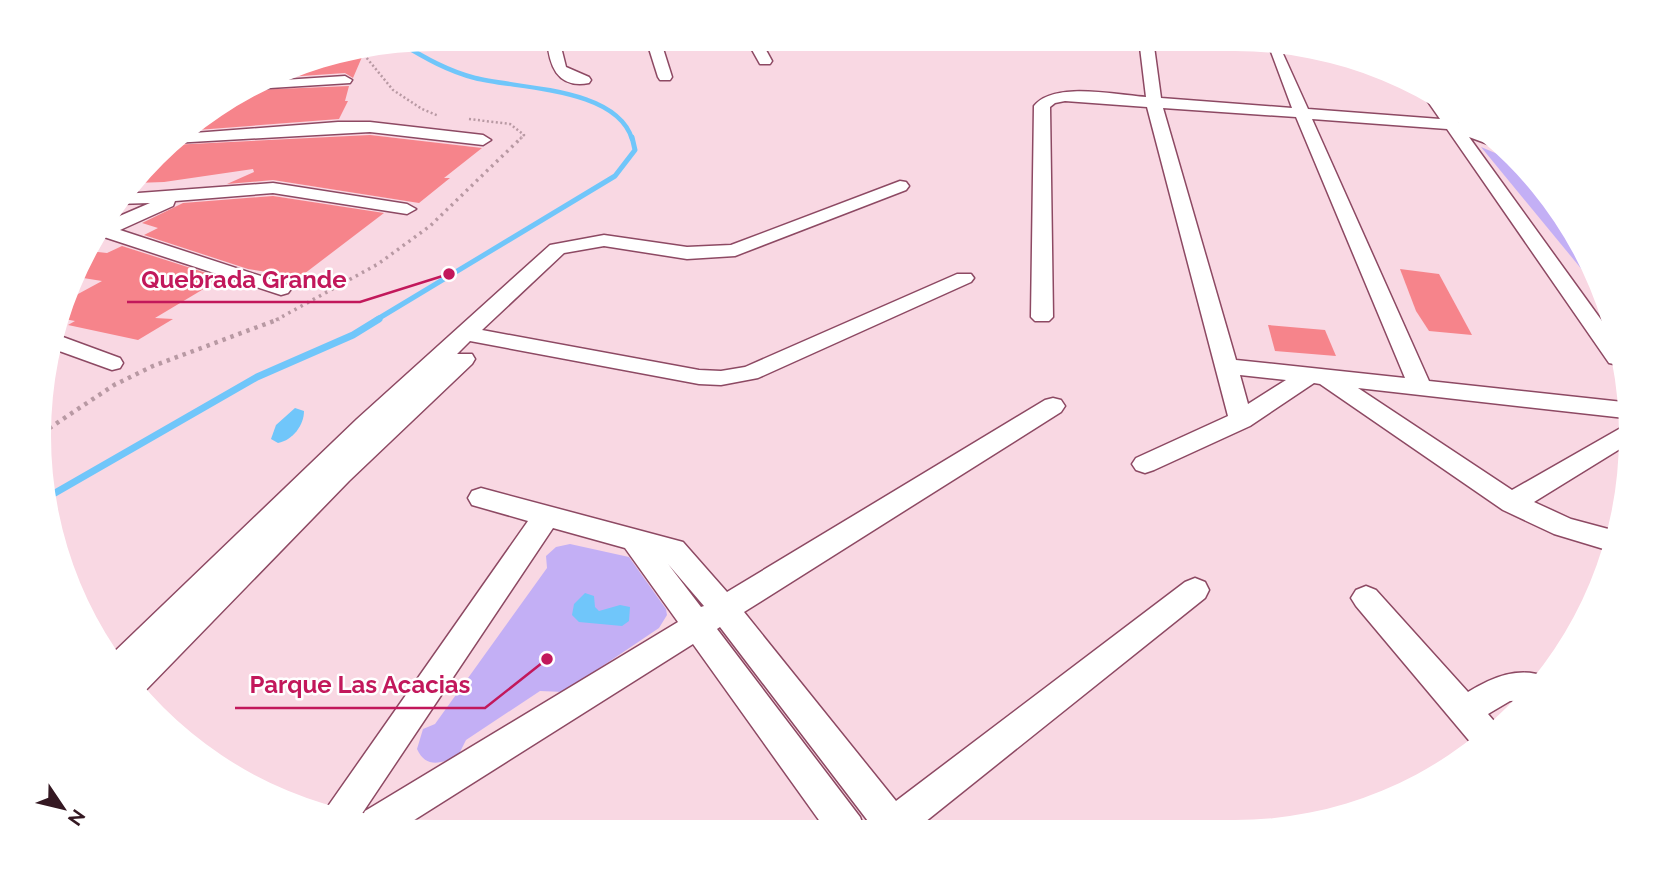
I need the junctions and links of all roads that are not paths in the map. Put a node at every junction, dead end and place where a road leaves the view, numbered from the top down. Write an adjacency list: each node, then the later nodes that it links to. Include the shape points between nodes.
1 (556, 51): 9 (street, via 560,72)
2 (657, 51): 7 (street)
3 (760, 51): 6 (street)
4 (1148, 51): 11 (street)
5 (1277, 53): 12 (street)
6 (765, 61)
7 (665, 77)
8 (345, 80): 10 (street)
9 (584, 80)
10 (277, 85)
11 (1154, 103): 12 (street); 26 (street, via 1065,96 1042,106); 31 (street)
12 (1303, 113): 13 (street); 33 (street)
13 (1456, 122): 29 (street)
14 (192, 138): 15 (street, via 370,127)
15 (483, 140)
16 (900, 186): 27 (street, via 712,256 610,241 570,247 575,253)
17 (184, 194): 18 (street); 20 (street, via 273,188); 22 (street)
18 (155, 196): 19 (street); 21 (street)
19 (132, 199)
20 (407, 209)
21 (119, 217)
22 (116, 222)
23 (110, 231): 25 (street)
24 (964, 278): 27 (street, via 750,373 721,378)
25 (281, 289)
26 (1042, 317)
27 (476, 336): 48 (street, via 366,425); 49 (street)
28 (62, 344): 30 (street)
29 (1608, 345)
30 (112, 363)
31 (1226, 366): 32 (street); 36 (street)
32 (1317, 378): 33 (street); 36 (street); 40 (street)
33 (1420, 386): 35 (street)
34 (1053, 406): 46 (street)
35 (1618, 409)
36 (1241, 420): 38 (street)
37 (1619, 438): 40 (street)
38 (1145, 464)
39 (481, 498): 41 (street)
40 (1512, 503): 42 (street, via 1564,527)
41 (546, 516): 43 (street); 53 (street)
42 (1605, 539)
43 (635, 540): 46 (street, via 673,550); 47 (street)
44 (1195, 590): 57 (street)
45 (1366, 598): 51 (street)
46 (724, 609): 47 (street); 56 (street)
47 (696, 624): 54 (street); 55 (street)
48 (124, 662)
49 (137, 678)
50 (1526, 686): 51 (street, via 1500,688)
51 (1465, 712): 52 (street)
52 (1481, 731)
53 (345, 809)
54 (386, 817)
55 (840, 820)
56 (885, 820)
57 (903, 820)

